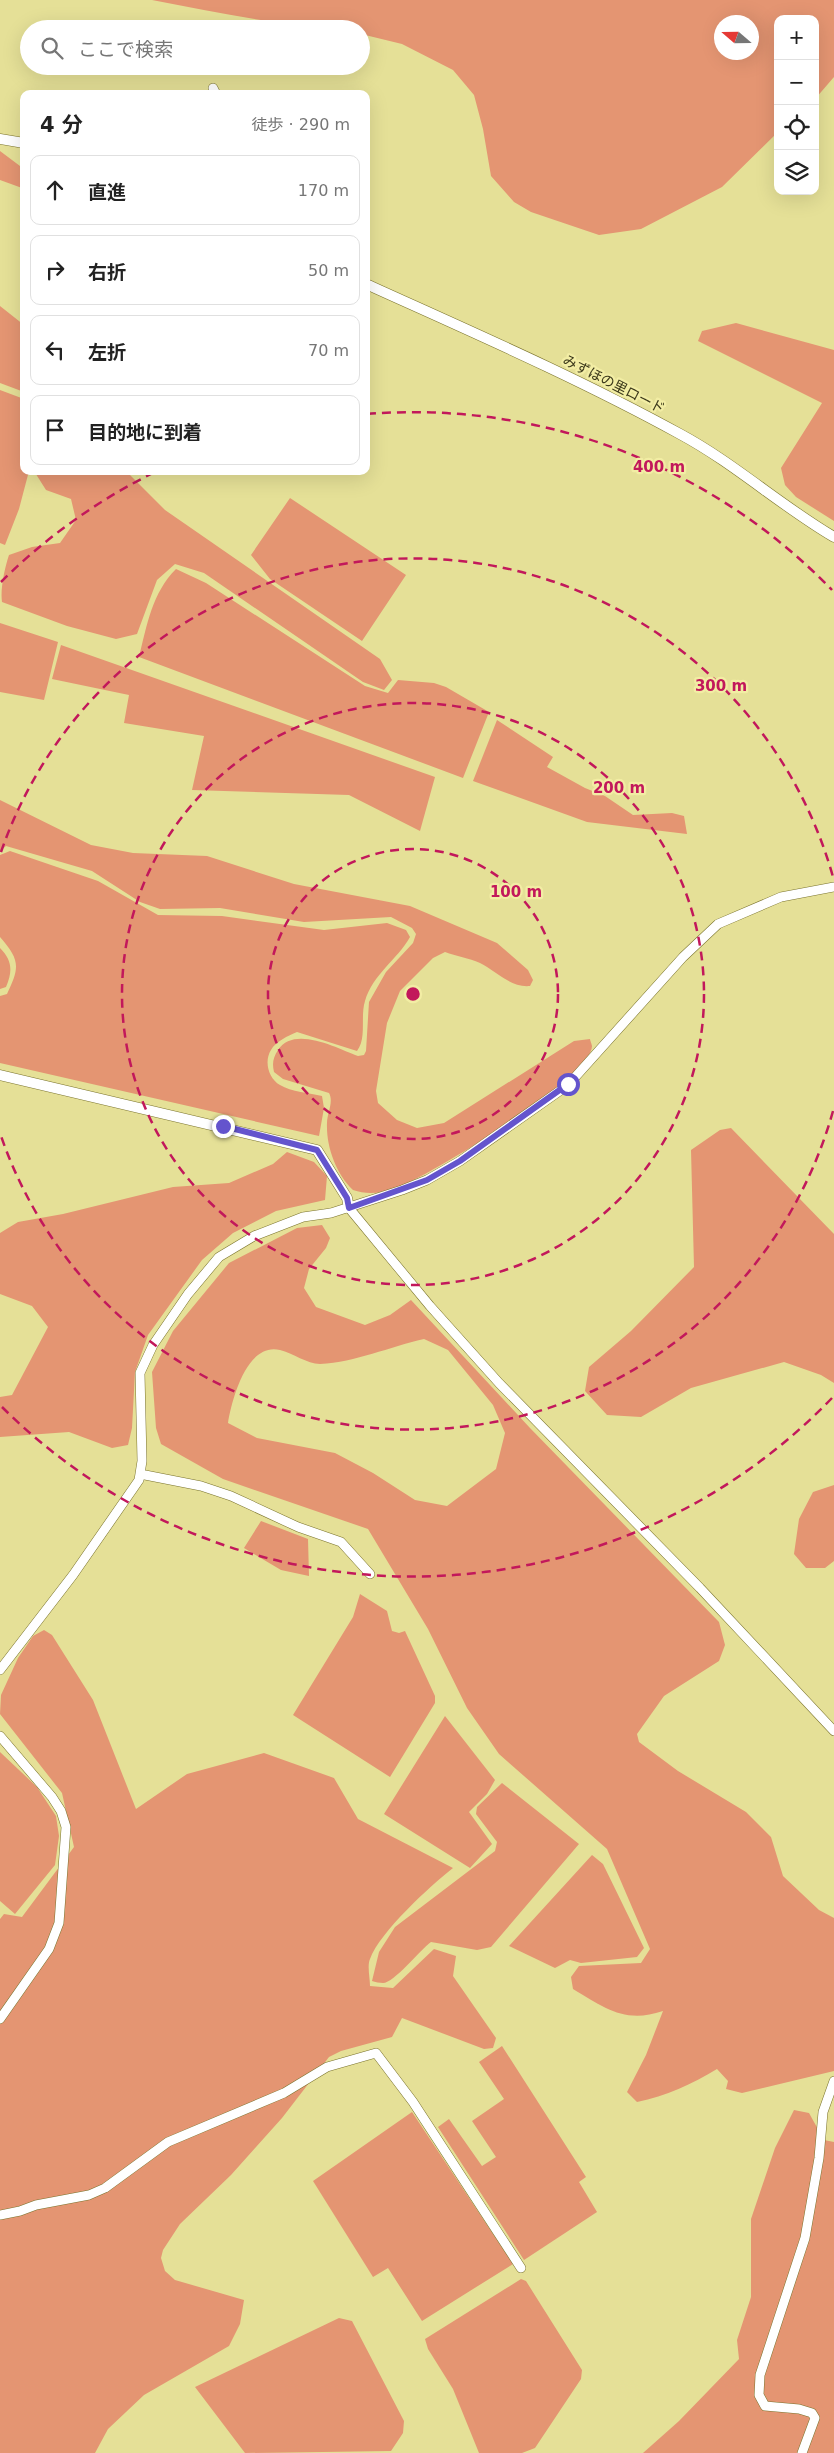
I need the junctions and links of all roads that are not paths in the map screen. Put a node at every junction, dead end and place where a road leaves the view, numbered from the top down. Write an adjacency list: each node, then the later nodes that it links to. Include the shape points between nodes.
1 (0, 139): 2 (street)
2 (20, 142)
3 (370, 286): 4 (street, みずほの里ロード, via 555,370 682,435)
4 (834, 537)
5 (834, 887): 7 (street, via 781,897 718,924 568,1084 460,1161 427,1180)
6 (0, 1075): 7 (street, via 317,1150 347,1198)
7 (349, 1208): 8 (street, via 302,1217 254,1236 219,1257 188,1294 153,1345 140,1374); 11 (street, via 430,1306 500,1383)
8 (140, 1474): 9 (street, via 209,1488 341,1542); 10 (street, via 73,1575)
9 (370, 1574)
10 (0, 1670)
11 (834, 1731)
12 (0, 1736): 13 (street, via 52,1797 66,1827 59,1923 49,1949)
13 (0, 2019)
14 (834, 2081): 17 (street, via 823,2112 819,2158 805,2238 760,2375 759,2395 765,2406 812,2412 815,2418)
15 (0, 2216): 16 (street, via 97,2192 168,2142 284,2093 327,2067 376,2053 413,2102)
16 (522, 2268)
17 (802, 2453)

